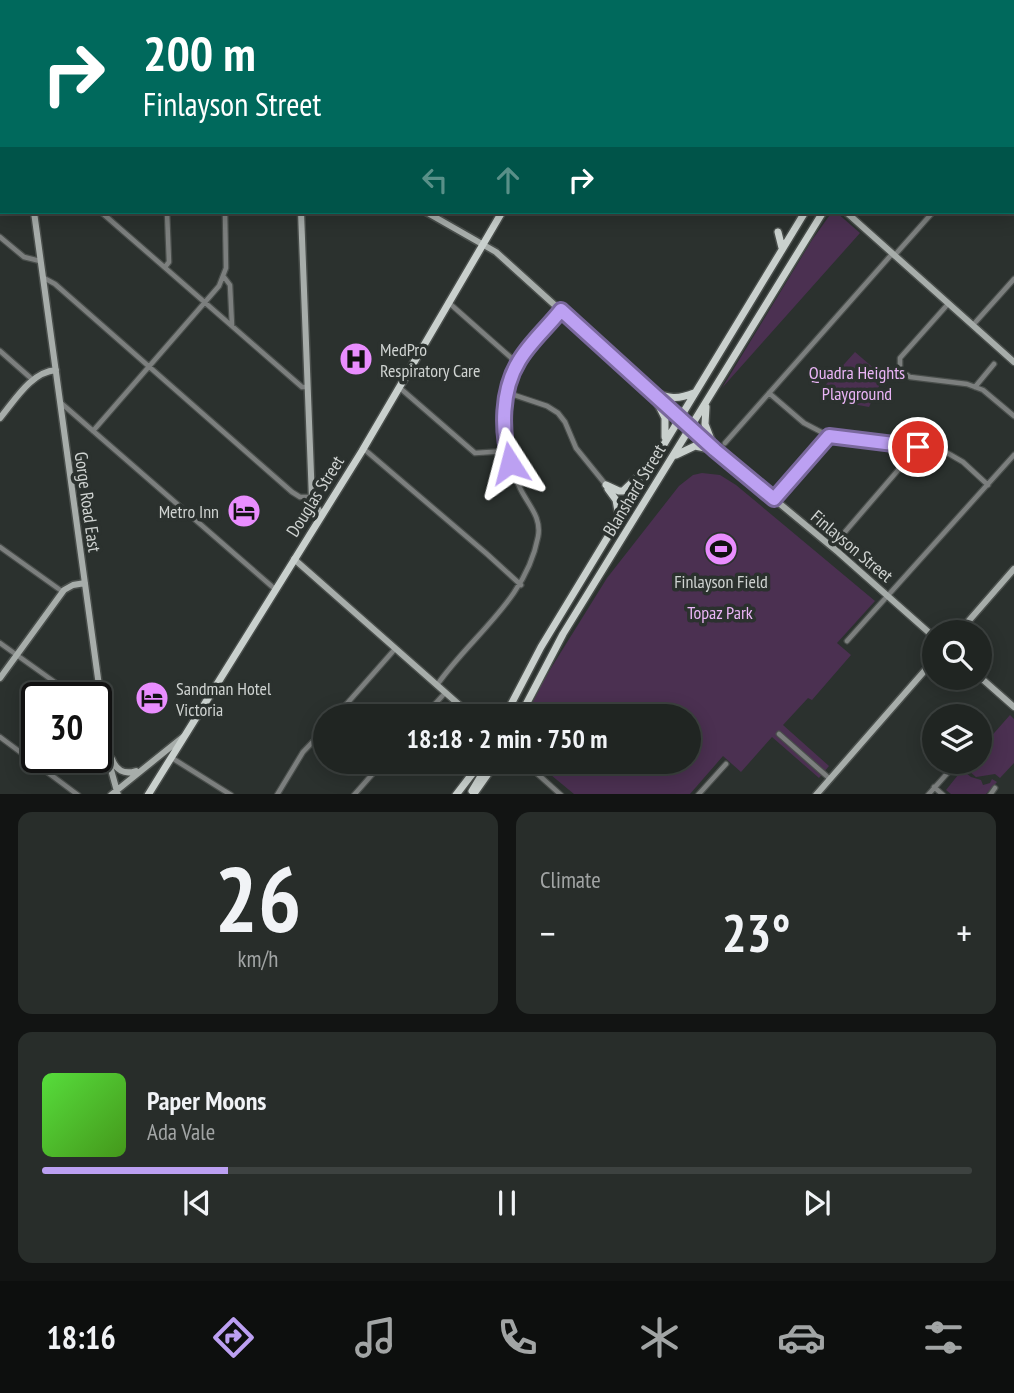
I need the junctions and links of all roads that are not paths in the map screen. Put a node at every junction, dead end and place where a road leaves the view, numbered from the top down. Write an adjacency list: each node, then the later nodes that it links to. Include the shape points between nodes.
1 (34, 214): 17 (main road, Gorge Road East)
2 (103, 214): 18 (street)
3 (167, 214): 18 (street, via 169,262)
4 (225, 214): 20 (street)
5 (301, 214): 35 (main road)
6 (430, 214): 14 (main road, Finlayson Street)
7 (501, 214): 14 (main road, Douglas Street)
8 (804, 214): 15 (main road, Blanshard Street)
9 (822, 214): 42 (main road, Blanshard Street)
10 (848, 214): 16 (main road)
11 (931, 214): 16 (street)
12 (778, 232): 15 (main road)
13 (0, 237): 17 (street, via 24,257)
14 (483, 244): 22 (main road, Douglas Street); 25 (main road, Finlayson Street)
15 (782, 248): 40 (main road, Blanshard Street)
16 (893, 255): 24 (main road); 41 (street)
17 (41, 261): 19 (main road, Gorge Road East)
18 (164, 267): 23 (street)
19 (43, 277): 32 (street); 33 (main road, Gorge Road East)
20 (224, 277): 23 (street); 27 (street, via 230,285)
21 (1014, 279): 26 (street)
22 (448, 301): 30 (street); 37 (main road, Douglas Street)
23 (205, 302): 27 (street); 32 (street)
24 (948, 304): 26 (main road); 36 (street, via 900,358 898,367 910,377)
25 (561, 310): 30 (street); 38 (main road, Finlayson Street)
26 (973, 326): 29 (main road)
27 (232, 327): 35 (street, via 302,387)
28 (0, 351): 34 (street)
29 (1014, 362)
30 (517, 363): 39 (street)
31 (994, 364): 36 (street)
32 (149, 367): 48 (street); 61 (street, via 292,492)
33 (56, 370): 34 (main road); 43 (main road, Gorge Road East)
34 (33, 380): 45 (main road)
35 (308, 387): 61 (main road)
36 (975, 387): 44 (street)
37 (399, 388): 53 (main road, Douglas Street); 55 (street, via 475,453)
38 (652, 392): 40 (main road, via 670,399); 46 (main road, Finlayson Street); 51 (main road, via 666,422)
39 (508, 393): 55 (street); 59 (street, via 558,413 576,448)
40 (695, 393): 46 (main road, Blanshard Street)
41 (769, 393): 49 (street, via 804,424); 50 (street)
42 (707, 401): 47 (main road, Blanshard Street); 54 (main road, via 705,424)
43 (61, 403): 48 (street); 69 (main road, Gorge Road East)
44 (1014, 416)
45 (0, 418)
46 (679, 418): 47 (main road, Finlayson Street); 51 (main road, Blanshard Street)
47 (690, 428): 54 (main road, Finlayson Street); 57 (main road, Blanshard Street)
48 (93, 431): 71 (street)
49 (829, 436): 52 (street); 62 (street)
50 (725, 443)
51 (663, 445): 58 (main road, Blanshard Street)
52 (918, 447): 60 (street, via 953,456); 66 (street)
53 (363, 448): 63 (main road, Douglas Street); 70 (street)
54 (715, 450): 57 (main road, via 695,446); 62 (main road, Finlayson Street)
55 (506, 451): 70 (street, via 539,525)
56 (1014, 455): 60 (street)
57 (672, 459): 91 (main road, Blanshard Street, via 563,634)
58 (650, 465): 59 (main road, via 623,491); 64 (main road, Blanshard Street)
59 (606, 485): 64 (main road, via 616,500)
60 (988, 485): 73 (street)
61 (312, 497): 63 (main road)
62 (774, 499): 66 (main road, Finlayson Street)
63 (322, 515): 67 (main road, Douglas Street)
64 (619, 517): 90 (main road, Blanshard Street)
65 (0, 547): 72 (street)
66 (832, 547): 73 (main road, Finlayson Street)
67 (294, 559): 71 (main road, Douglas Street); 78 (main road)
68 (1014, 569): 74 (main road)
69 (85, 583): 72 (main road); 83 (main road, Gorge Road East)
70 (520, 585): 84 (street)
71 (276, 590): 94 (main road, Douglas Street)
72 (63, 592): 79 (main road)
73 (889, 596): 75 (main road, Finlayson Street); 76 (street)
74 (969, 620)
75 (922, 626)
76 (847, 641)
77 (0, 643): 79 (street)
78 (396, 648): 84 (main road); 87 (street)
79 (17, 655): 81 (main road); 82 (street)
80 (922, 674): 108 (main road)
81 (0, 678)
82 (55, 682)
83 (97, 682)
84 (437, 685): 86 (main road)
85 (992, 687): 92 (main road)
86 (445, 692): 88 (street); 89 (main road)
87 (347, 704)
88 (434, 704)
89 (458, 704)
90 (511, 704)
91 (526, 704)
92 (1013, 704)
93 (779, 734): 108 (street)
94 (184, 736): 97 (main road, Douglas Street); 100 (main road)
95 (0, 737): 112 (street)
96 (313, 742): 115 (street)
97 (171, 757): 113 (main road, Douglas Street); 114 (street)
98 (112, 759): 100 (main road, via 121,771)
99 (726, 764): 120 (street)
100 (144, 767): 111 (main road)
101 (112, 772): 111 (main road, Gorge Road East)
102 (372, 774): 116 (street)
103 (472, 774): 117 (main road)
104 (483, 774): 118 (main road)
105 (487, 774): 118 (main road)
106 (538, 774): 119 (street)
107 (946, 774): 109 (street)
108 (830, 779): 121 (main road)
109 (934, 787): 122 (street); 123 (street)
110 (995, 788): 124 (street)
111 (115, 793)
112 (78, 794)
113 (148, 794)
114 (231, 794)
115 (277, 794)
116 (354, 794)
117 (456, 794)
118 (471, 794)
119 (561, 794)
120 (698, 794)
121 (816, 794)
122 (928, 794)
123 (943, 794)
124 (990, 794)

